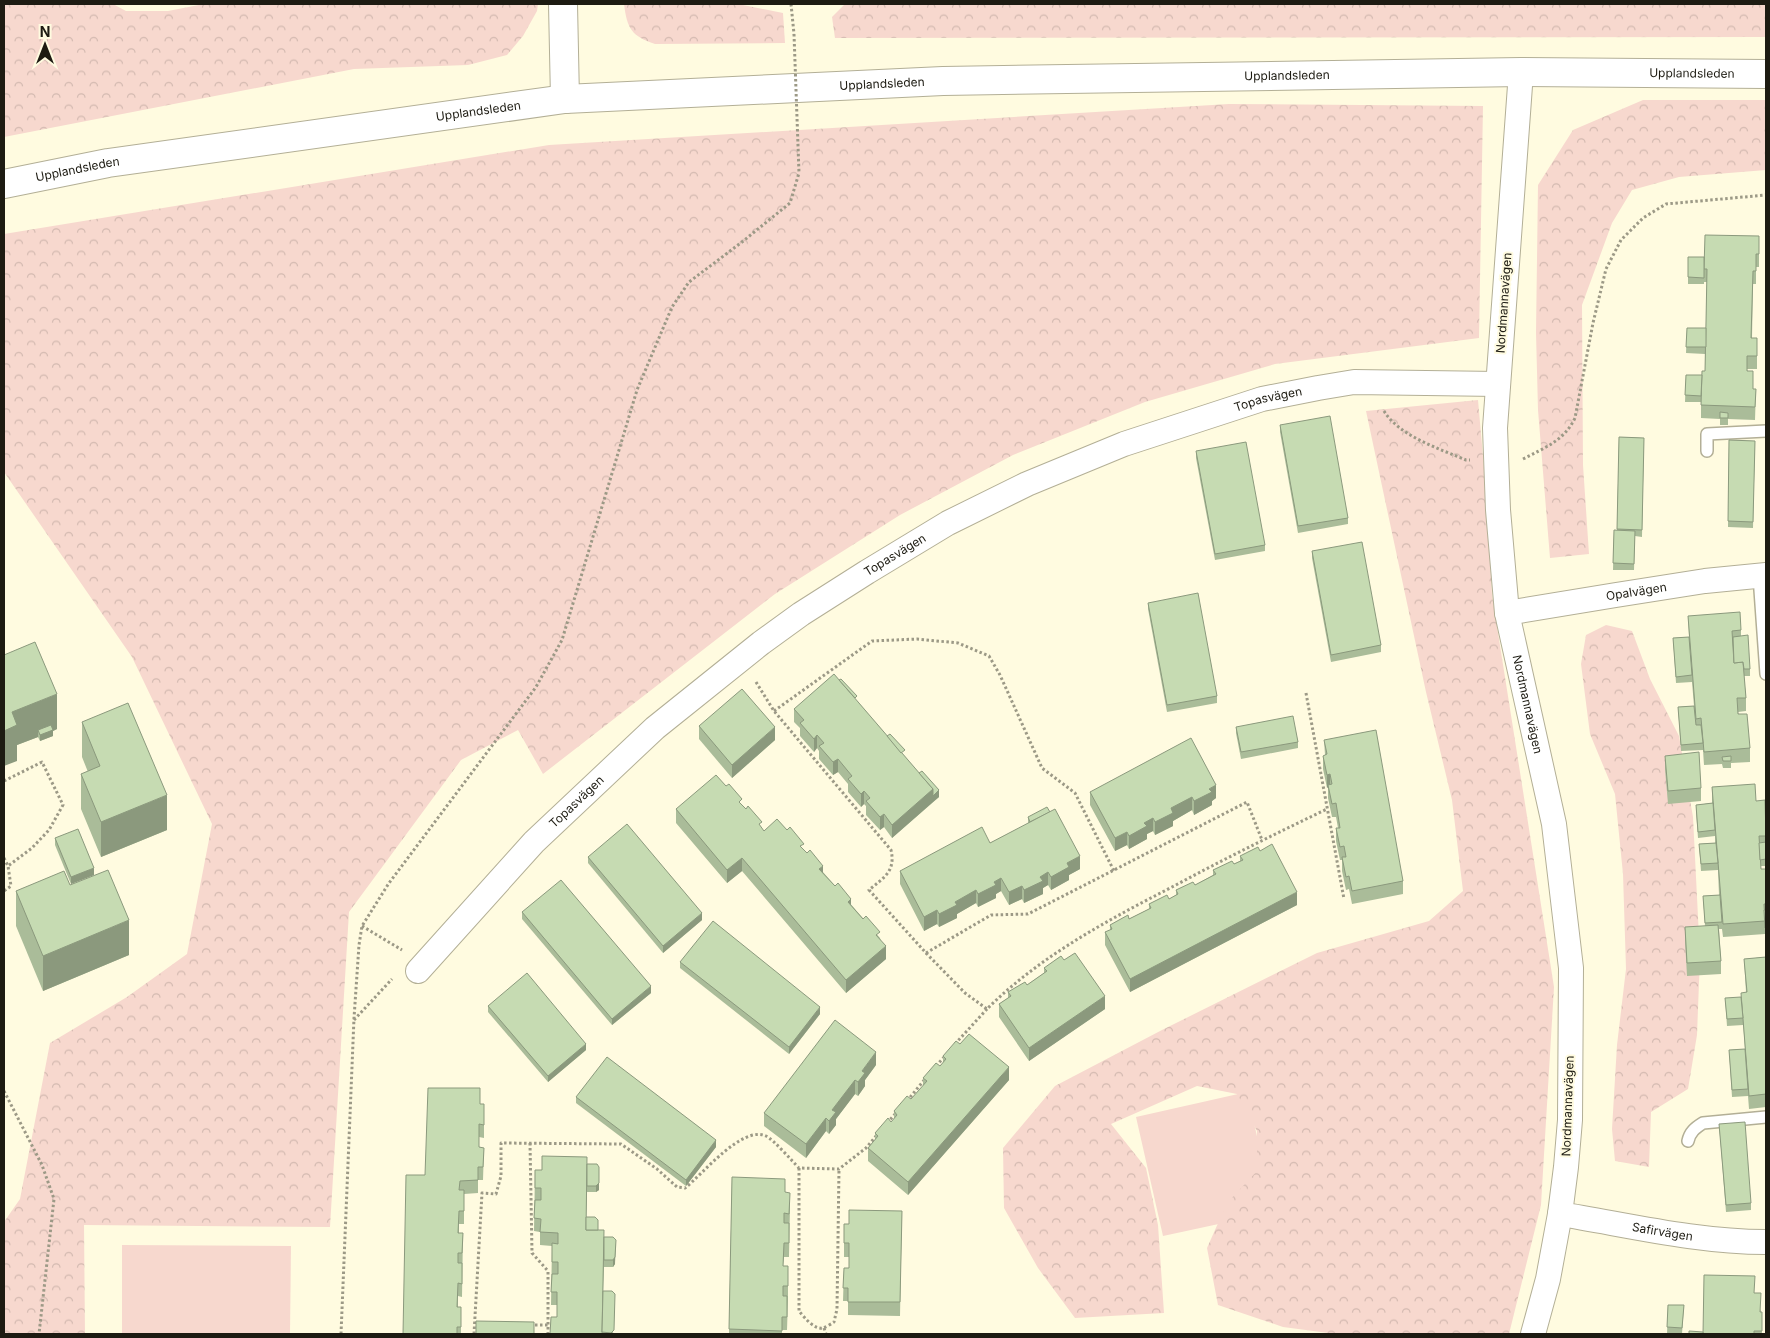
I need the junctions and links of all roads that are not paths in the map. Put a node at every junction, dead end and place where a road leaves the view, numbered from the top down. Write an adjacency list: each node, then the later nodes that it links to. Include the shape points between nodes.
1 (562, 4): 4 (street)
2 (1521, 72): 3 (street, Upplandsleden); 4 (street, Upplandsleden, via 944,81); 6 (street, Nordmannavägen)
3 (1766, 74)
4 (565, 99): 5 (street, Upplandsleden, via 108,163)
5 (4, 184)
6 (1498, 384): 10 (street, Nordmannavägen, via 1495,461); 12 (street, Topasvägen, via 1354,382 1262,399 1124,444 1027,484 948,523 801,614 654,728)
7 (1766, 431): 8 (lane, via 1707,434)
8 (1706, 451)
9 (1763, 575): 10 (street, Opalvägen, via 1616,594); 11 (lane)
10 (1508, 613): 15 (street, Nordmannavägen, via 1554,824 1571,968 1570,1120)
11 (1766, 674)
12 (413, 963)
13 (1766, 1117): 14 (lane, via 1703,1123 1690,1134)
14 (1688, 1141)
15 (1560, 1214): 16 (street, Safirvägen, via 1688,1235); 17 (street, Nordmannavägen, via 1548,1279)
16 (1766, 1242)
17 (1533, 1334)

